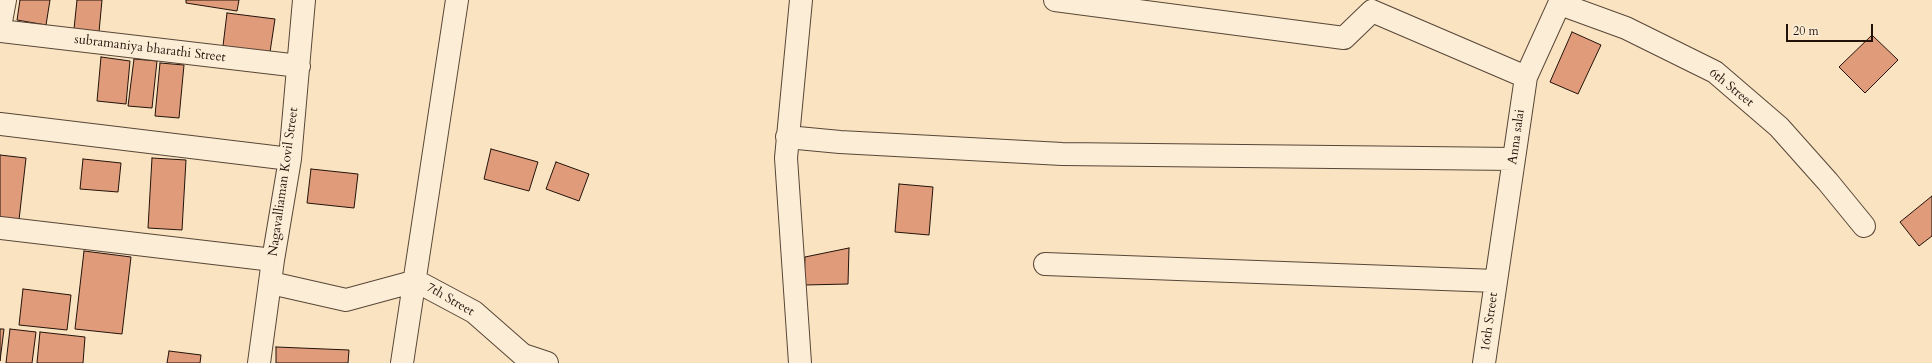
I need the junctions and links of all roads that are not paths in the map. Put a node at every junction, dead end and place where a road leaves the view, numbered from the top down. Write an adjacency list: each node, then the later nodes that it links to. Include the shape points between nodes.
1 (5, 0): 7 (street)
2 (304, 0): 9 (street, Nagavalliaman Kovil Street)
3 (457, 0): 19 (street)
4 (801, 0): 12 (street)
5 (1055, 0): 10 (street, via 1344,38 1372,10)
6 (1560, 2): 10 (street, Anna salai); 15 (street, 6th Street, via 1626,28 1715,72 1778,127)
7 (0, 27)
8 (0, 31): 9 (street, subramaniya bharathi Street)
9 (299, 66): 13 (street, Nagavalliaman Kovil Street)
10 (1526, 77): 14 (street, Anna salai)
11 (0, 124): 13 (street)
12 (787, 137): 14 (street, via 1062,154); 25 (street, via 786,158)
13 (290, 159): 17 (street, Nagavalliaman Kovil Street)
14 (1514, 159): 20 (street, Anna salai)
15 (1864, 226)
16 (0, 228): 17 (street)
17 (273, 260): 21 (street, Nagavalliaman Kovil Street)
18 (1045, 264): 20 (street)
19 (416, 281): 21 (street, 7th Street, via 346,300); 23 (street); 24 (street, 7th Street, via 474,312 523,355)
20 (1496, 281): 26 (street, 16th Street)
21 (271, 283): 22 (street, Nagavalliaman Kovil Street)
22 (259, 363)
23 (402, 363)
24 (547, 363)
25 (800, 363)
26 (1484, 363)

